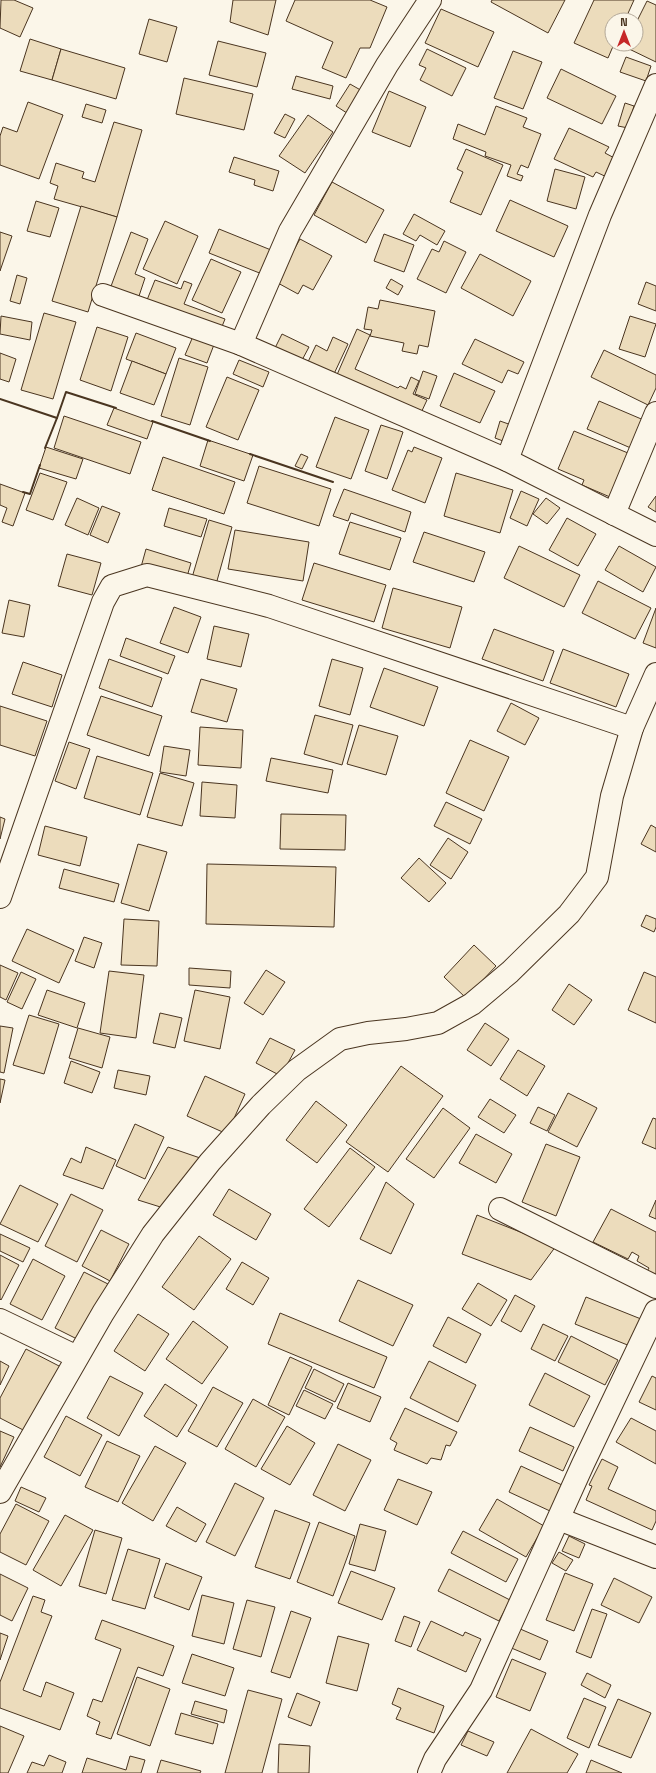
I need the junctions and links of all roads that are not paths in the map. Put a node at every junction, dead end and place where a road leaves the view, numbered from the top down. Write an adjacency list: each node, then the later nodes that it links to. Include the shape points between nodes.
1 (430, 0): 4 (street, via 387,65 290,231)
2 (656, 85): 6 (street, via 600,215)
3 (103, 295): 4 (street)
4 (241, 344): 6 (street)
5 (656, 413): 7 (street)
6 (507, 460): 7 (street)
7 (614, 514): 8 (street)
8 (656, 535)
9 (656, 674): 10 (street)
10 (632, 728): 11 (street, via 269,606 147,575 112,586 103,602); 16 (street, via 612,796 597,877 569,914 510,972 472,1004 438,1023 340,1039 297,1070 261,1105 210,1162 153,1234)
11 (0, 897)
12 (500, 1209): 13 (street)
13 (656, 1287)
14 (656, 1311): 18 (street)
15 (0, 1320): 16 (street)
16 (77, 1357): 17 (street)
17 (0, 1492)
18 (559, 1519): 19 (street); 20 (street, via 481,1690 435,1759)
19 (656, 1557)
20 (429, 1773)

